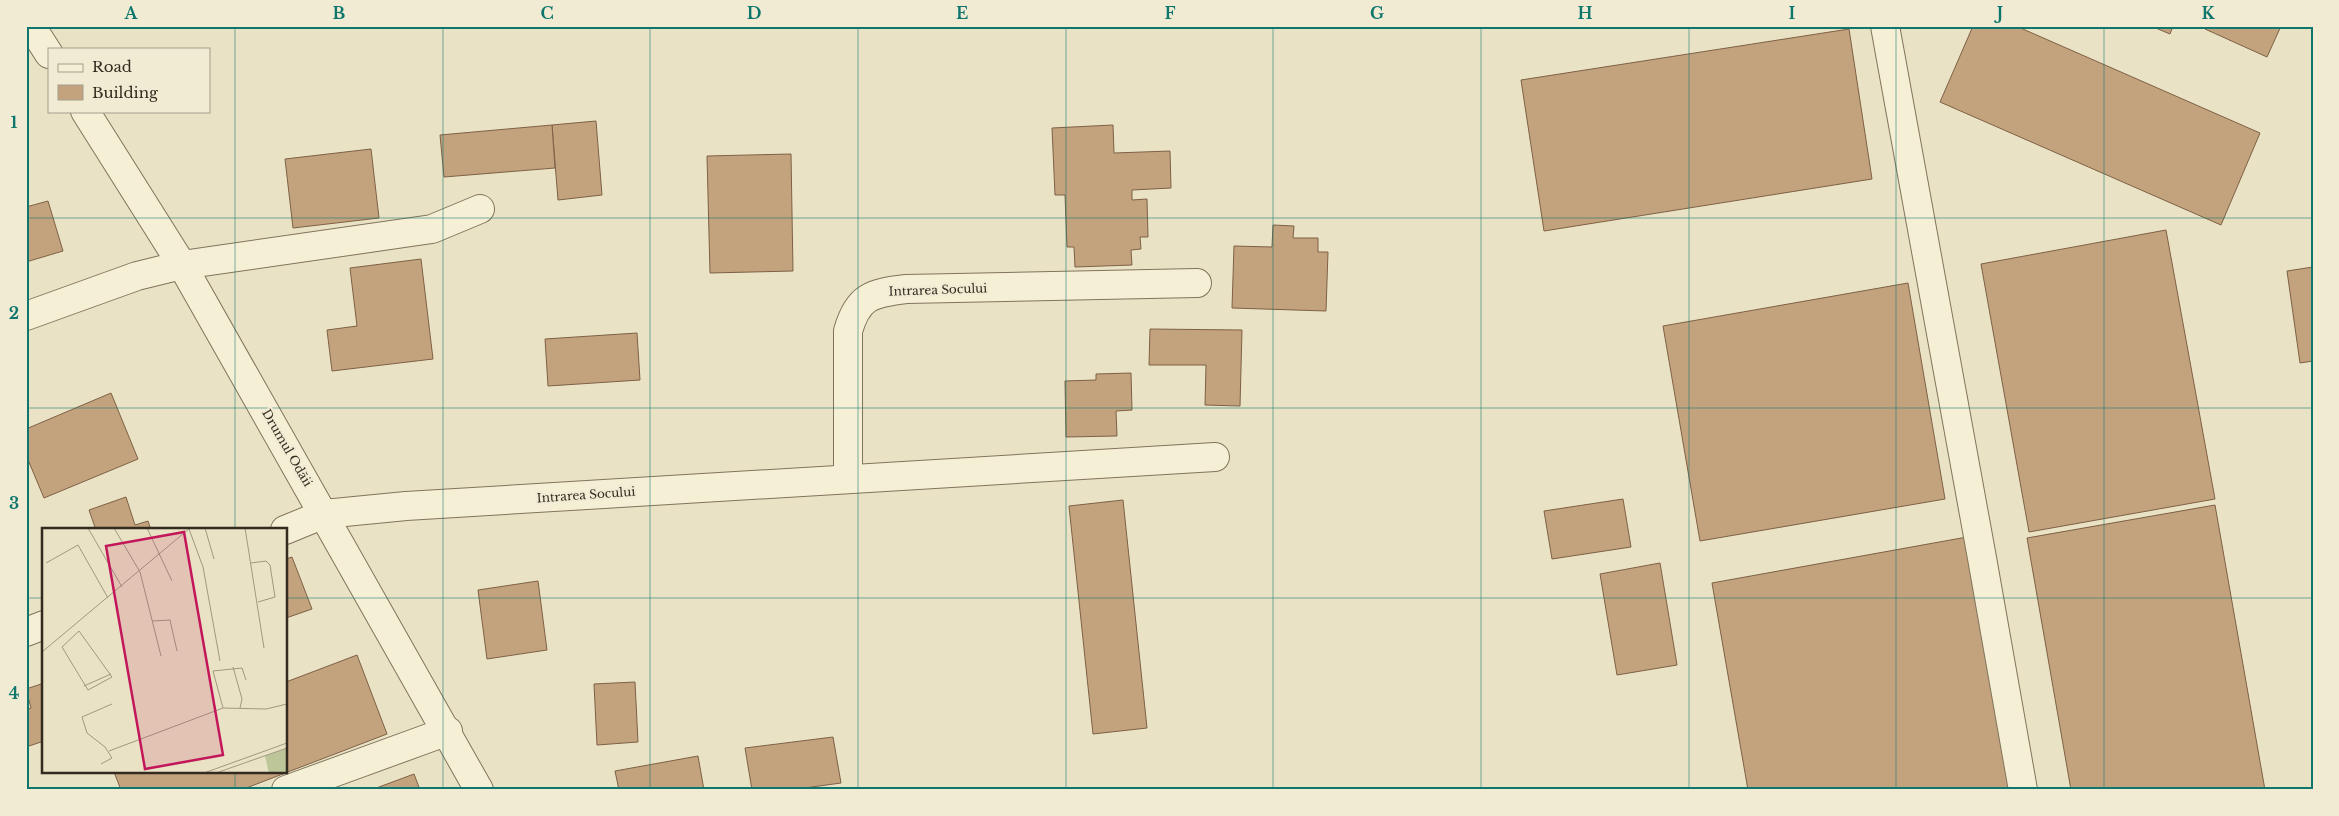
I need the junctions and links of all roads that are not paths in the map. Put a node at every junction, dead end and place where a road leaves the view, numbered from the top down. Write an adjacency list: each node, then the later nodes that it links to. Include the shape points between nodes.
1 (31, 26): 3 (street)
2 (1885, 26): 18 (street)
3 (48, 52)
4 (86, 112): 6 (street, Drumul Odăii)
5 (480, 209): 6 (street, via 432,229)
6 (182, 265): 8 (street, via 137,276); 11 (street, Drumul Odăii)
7 (1197, 283): 10 (street, Intrarea Socului, via 906,289 868,296 853,313 848,331)
8 (26, 316)
9 (1215, 457): 10 (street, Intrarea Socului)
10 (848, 478): 11 (street, Intrarea Socului)
11 (324, 514): 12 (street, Intrarea Socului); 15 (street, Drumul Odăii)
12 (288, 529)
13 (42, 626): 14 (street)
14 (26, 632)
15 (448, 731): 16 (street); 17 (street, Drumul Odăii)
16 (286, 790)
17 (479, 790)
18 (2022, 790)

